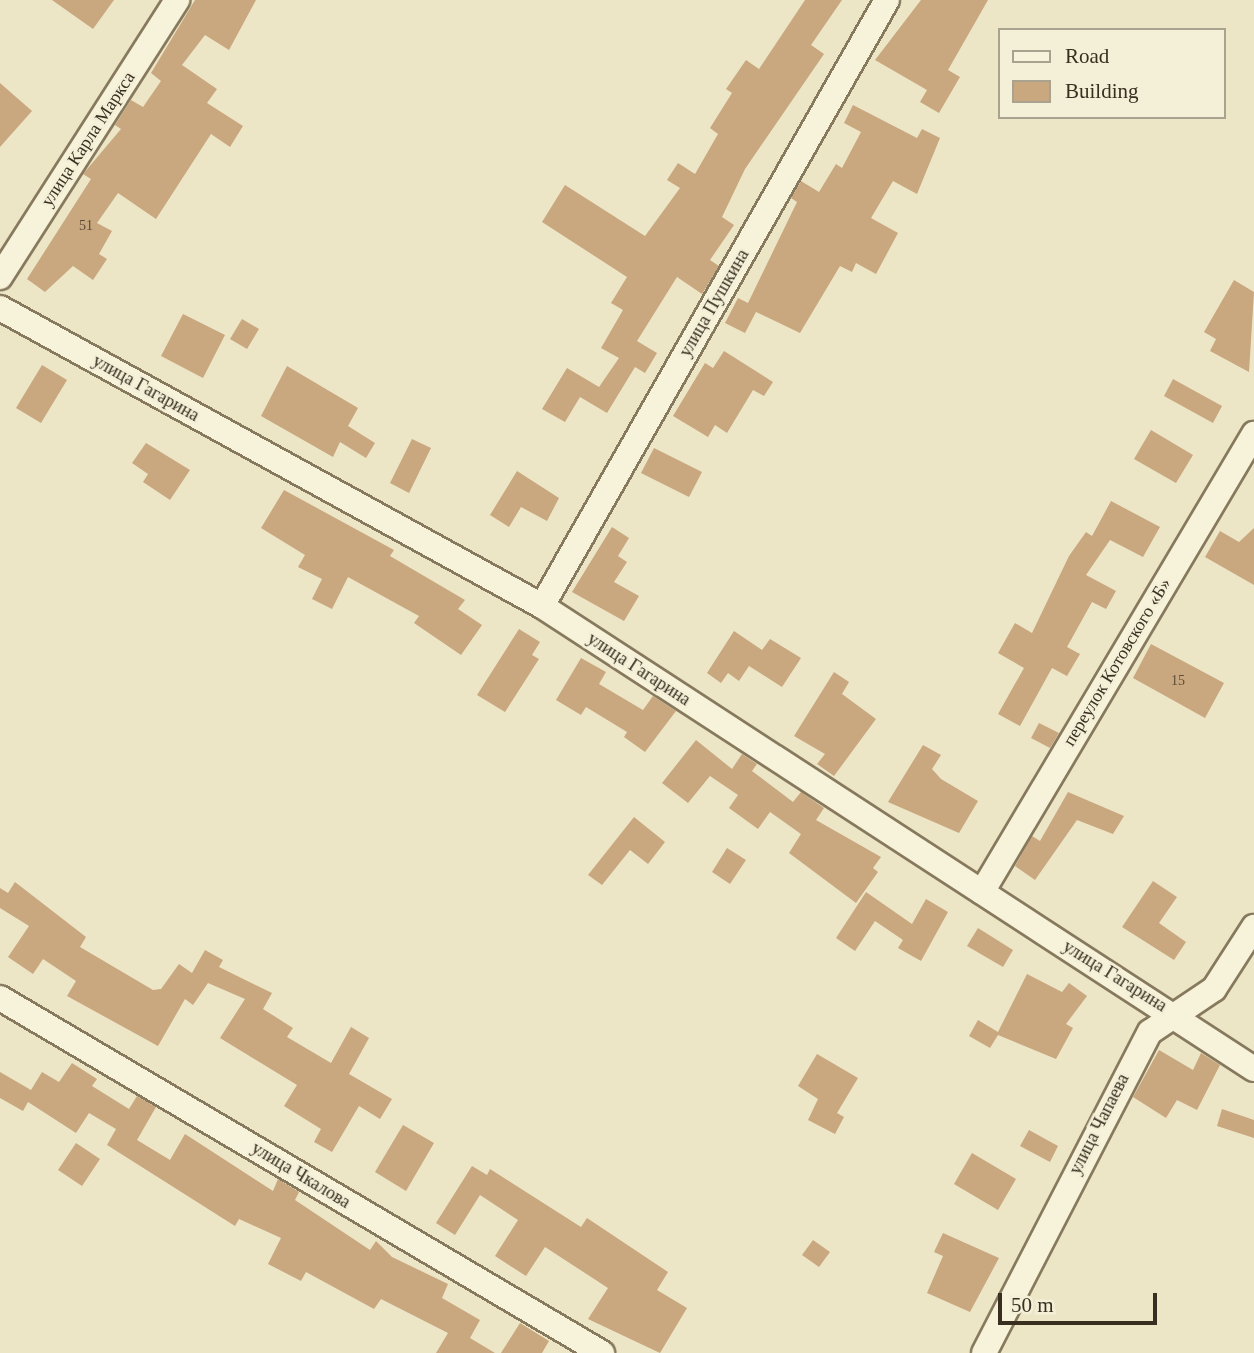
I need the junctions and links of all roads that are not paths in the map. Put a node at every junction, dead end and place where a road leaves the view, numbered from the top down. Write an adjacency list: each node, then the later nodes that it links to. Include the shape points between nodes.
1 (177, 0): 3 (street, улица Карла Маркса)
2 (887, 0): 6 (street, улица Пушкина)
3 (0, 277)
4 (0, 307): 6 (street, улица Гагарина)
5 (1254, 434): 7 (street, переулок Котовского «Б»)
6 (542, 606): 7 (street, улица Гагарина)
7 (982, 892): 10 (street, улица Гагарина)
8 (1254, 927): 10 (street, улица Чапаева, via 1214,989)
9 (0, 998): 12 (street, улица Чкалова)
10 (1175, 1013): 11 (street, улица Гагарина); 13 (street, улица Чапаева, via 1150,1032 1116,1088)
11 (1254, 1069)
12 (602, 1353)
13 (984, 1353)

